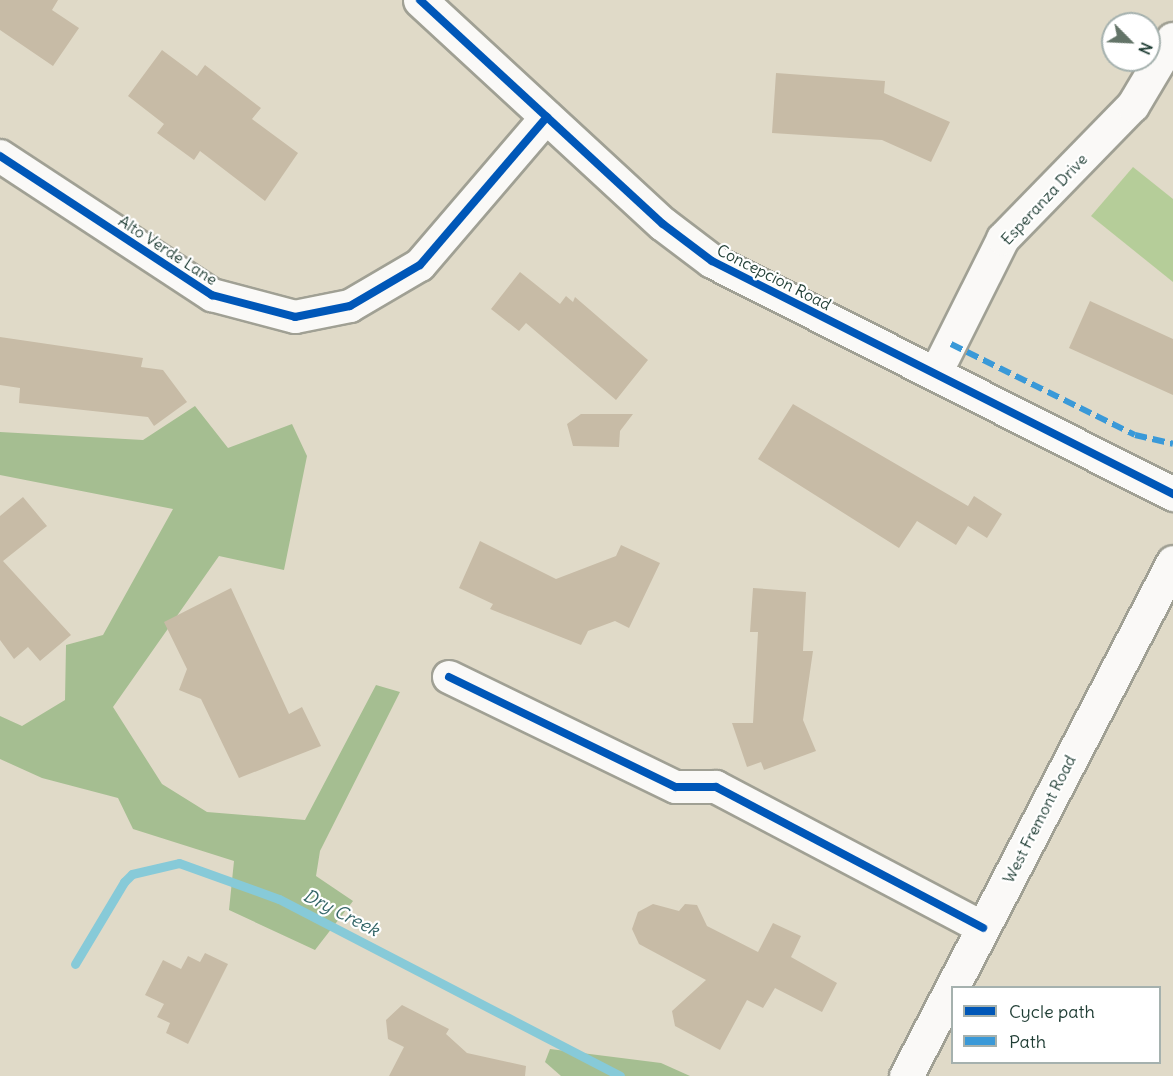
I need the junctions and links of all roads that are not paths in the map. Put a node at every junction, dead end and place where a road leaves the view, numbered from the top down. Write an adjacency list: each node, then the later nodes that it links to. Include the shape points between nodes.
1 (420, 0): 3 (street, Concepcion Road)
2 (1173, 39): 5 (street, Esperanza Drive, via 1133,106 1004,239)
3 (548, 117): 4 (street, Alto Verde Lane, via 420,265 350,306 295,317 212,295); 5 (street, Concepcion Road, via 712,261)
4 (0, 156)
5 (936, 373): 6 (street, Concepcion Road)
6 (1173, 494)
7 (1173, 562): 9 (street, West Fremont Road)
8 (449, 677): 9 (street, via 676,787 716,787)
9 (983, 928): 10 (street, West Fremont Road)
10 (953, 986)
11 (951, 990): 12 (street, West Fremont Road)
12 (906, 1076)

